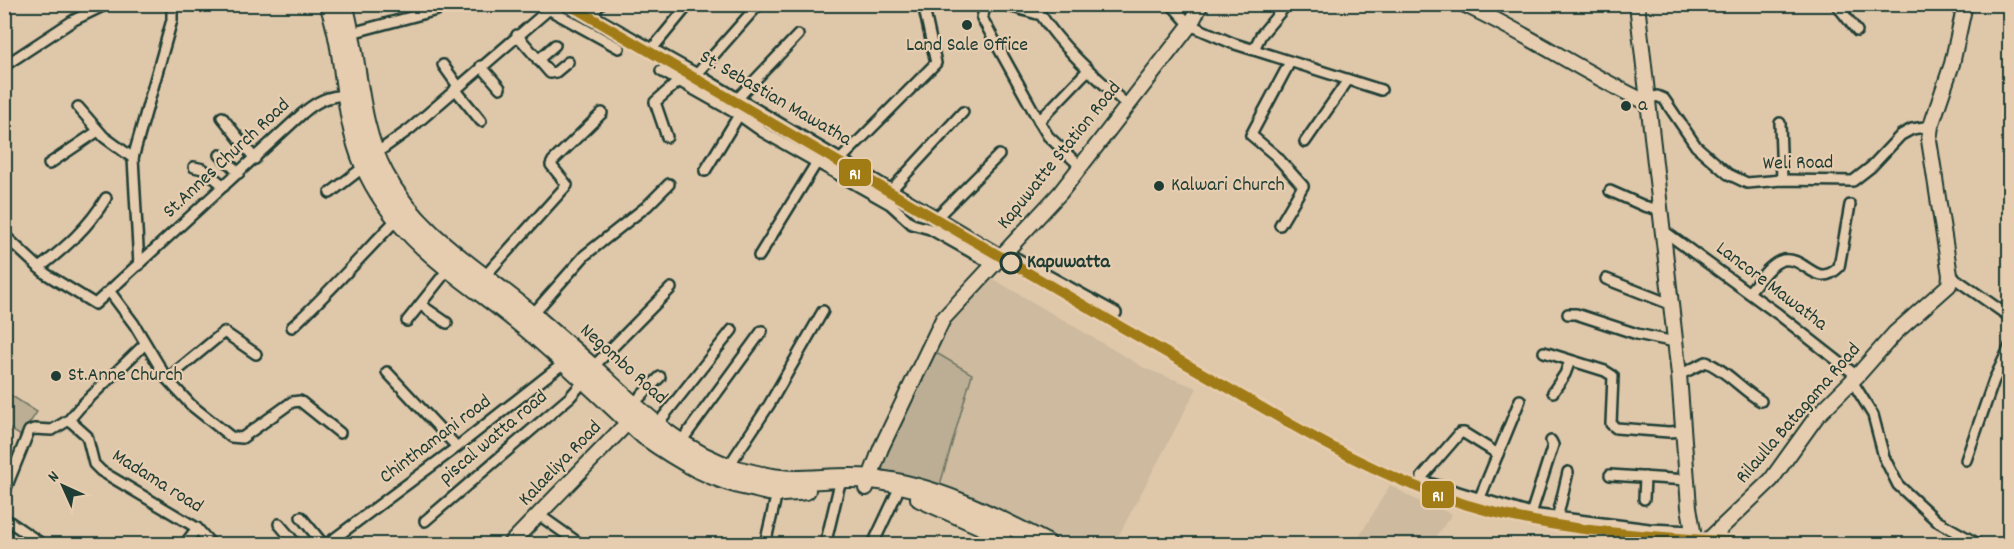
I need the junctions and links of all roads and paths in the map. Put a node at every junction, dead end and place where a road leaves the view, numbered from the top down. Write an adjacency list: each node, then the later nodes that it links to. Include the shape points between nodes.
1 (107, 4): 32 (street, via 74,20)
2 (329, 4): 42 (highway, Negombo Road)
3 (343, 4): 21 (highway, Negombo Road)
4 (600, 4): 26 (street, St. Sebastian Mawatha, via 592,15)
5 (689, 4): 26 (street)
6 (759, 4): 36 (street)
7 (923, 4): 62 (street, via 936,63)
8 (986, 4): 52 (street, via 982,18)
9 (1001, 4): 34 (street, via 1041,15)
10 (1171, 4): 19 (street)
11 (1201, 4): 19 (street, Kapuwatte Station Road)
12 (1287, 4): 27 (street)
13 (1463, 4): 44 (street, via 1503,22 1618,89)
14 (1637, 4): 44 (street)
15 (1836, 4): 20 (street)
16 (1965, 4): 54 (street, via 1952,64)
17 (173, 6): 60 (street, St.Annes Church Road, via 170,30)
18 (437, 10): 21 (street)
19 (1190, 25): 27 (street); 45 (street, Kapuwatte Station Road)
20 (1857, 31)
21 (351, 33): 63 (highway, Negombo Road)
22 (517, 35): 25 (street, via 550,10); 28 (street); 33 (street)
23 (798, 35): 43 (street)
24 (555, 45): 28 (street)
25 (619, 48)
26 (652, 49): 36 (street, St. Sebastian Mawatha)
27 (1254, 49): 30 (street)
28 (538, 60): 29 (street, via 550,73)
29 (567, 62)
30 (1290, 62): 37 (street); 81 (street, via 1251,135 1303,186)
31 (443, 65): 39 (street)
32 (4, 66)
33 (481, 66): 39 (street); 40 (street)
34 (1088, 70): 45 (street); 52 (street)
35 (661, 71): 38 (street)
36 (698, 74): 43 (street, St. Sebastian Mawatha)
37 (1348, 80): 41 (street); 57 (street)
38 (680, 81): 49 (street); 56 (street, via 655,102)
39 (457, 87): 51 (street); 63 (street)
40 (500, 88)
41 (1381, 90)
42 (346, 95): 61 (street, St.Annes Church Road, via 316,102); 63 (highway, Negombo Road, via 353,128)
43 (738, 98): 62 (street, St. Sebastian Mawatha)
44 (1648, 101): 70 (street, Weli Road, via 1657,96 1664,99 1696,146 1728,174 1747,183); 78 (street)
45 (1127, 105): 66 (street, Kapuwatte Station Road)
46 (78, 106): 55 (street)
47 (963, 112): 73 (street)
48 (602, 113): 90 (street, via 551,165 567,185)
49 (739, 115): 64 (street); 68 (street)
50 (222, 117): 61 (street)
51 (481, 121)
52 (1039, 121): 66 (street, via 1048,136)
53 (1780, 123): 70 (street)
54 (1931, 126): 70 (street, Weli Road, via 1901,135 1853,181); 89 (street, via 1933,174)
55 (98, 131): 60 (street); 65 (street)
56 (667, 137)
57 (1305, 142)
58 (220, 155): 69 (street)
59 (999, 155): 79 (street)
60 (133, 158): 86 (street, St.Annes Church Road)
61 (255, 159): 69 (street, St.Annes Church Road)
62 (842, 159): 73 (street, St. Sebastian Mawatha)
63 (370, 160): 75 (street); 80 (highway, Negombo Road); 90 (highway, Negombo Road, via 416,221)
64 (817, 162): 84 (street); 85 (street, via 890,204 912,224)
65 (49, 164)
66 (1080, 166): 85 (street, Kapuwatte Station Road)
67 (194, 167): 72 (street, via 203,169)
68 (705, 171)
69 (239, 173): 72 (street, St.Annes Church Road)
70 (1782, 180)
71 (669, 184): 100 (street, via 585,255)
72 (224, 186): 86 (street, St.Annes Church Road)
73 (892, 189): 79 (street, St. Sebastian Mawatha)
74 (1610, 191): 78 (street)
75 (330, 193)
76 (106, 198): 87 (street, via 77,236)
77 (1850, 206): 94 (street, via 1839,267 1832,274 1822,276 1782,260)
78 (1659, 210): 82 (street)
79 (937, 216): 85 (street, St. Sebastian Mawatha)
80 (397, 219): 88 (highway, Negombo Road, via 420,245); 104 (street)
81 (1280, 225)
82 (1661, 229): 94 (street, Lancore Mawatha); 95 (street)
83 (4, 235): 87 (street)
84 (759, 256)
85 (1001, 258): 98 (street); 138 (street, Kapuwatte Station Road, via 943,320)
86 (139, 265): 93 (street, St.Annes Church Road)
87 (39, 268): 93 (street, St.Annes Church Road, via 95,304)
88 (449, 268): 96 (street); 113 (highway, Negombo Road)
89 (1950, 275): 101 (street); 118 (street, Rilaulla Batagama Road, via 1945,290 1895,333)
90 (484, 277): 100 (highway, Negombo Road)
91 (1606, 279): 95 (street)
92 (671, 288): 115 (street, piscal watta road)
93 (110, 292): 108 (street)
94 (1749, 292): 118 (street, Lancore Mawatha)
95 (1670, 304): 107 (street)
96 (421, 305): 102 (street); 103 (street)
97 (823, 310): 133 (street)
98 (1116, 313)
99 (1568, 314): 107 (street)
100 (532, 315): 115 (highway, Negombo Road)
101 (2010, 317)
102 (407, 321)
103 (447, 323)
104 (292, 327)
105 (732, 330): 125 (street)
106 (762, 331): 129 (street)
107 (1675, 342): 116 (street)
108 (145, 344): 119 (street); 124 (street)
109 (2010, 346): 132 (street)
110 (1544, 352): 112 (street)
111 (256, 354): 119 (street, via 224,332)
112 (1570, 361): 120 (street); 126 (street, via 1613,376 1611,424 1616,428)
113 (565, 362): 115 (highway, Negombo Road); 130 (street, Chinthamani road)
114 (387, 372): 130 (street)
115 (589, 374): 123 (highway, Negombo Road); 150 (street, piscal watta road, via 570,397)
116 (1679, 375): 122 (street, via 1706,362); 126 (street)
117 (660, 377): 123 (street)
118 (1855, 378): 166 (street, Rilaulla Batagama Road, via 1817,416 1771,480); 167 (street, Lancore Mawatha, via 1874,415 1884,457 1898,485 1937,521)
119 (167, 379): 127 (street, via 190,405 231,437 242,438 292,402 300,401)
120 (1553, 392)
121 (1520, 400): 131 (street)
122 (1761, 401)
123 (633, 412): 125 (highway, Negombo Road); 140 (highway, Negombo Road, via 662,448 697,469 720,479); 146 (street, Kalaeliya Road)
124 (69, 420): 141 (street, via 52,430 29,431); 152 (street, Madama road, via 87,436 94,464 101,471)
125 (656, 426): 129 (highway, Negombo Road)
126 (1683, 431): 137 (street)
127 (340, 433)
128 (1551, 441): 145 (street)
129 (680, 443): 133 (highway, Negombo Road)
130 (457, 447): 159 (street, Chinthamani road)
131 (1498, 454): 144 (street); 144 (street, via 1460,433 1422,477 1422,481)
132 (1966, 460)
133 (728, 467): 138 (highway, Negombo Road, via 766,477 829,477)
134 (1568, 472): 149 (street)
135 (1610, 475): 136 (street)
136 (1645, 477): 137 (street); 143 (street)
137 (1687, 480): 154 (street)
138 (868, 483): 139 (highway, Negombo Road); 142 (highway, Negombo Road); 165 (highway, Negombo Road, via 918,487 973,507)
139 (838, 487): 140 (highway, Negombo Road); 153 (street)
140 (777, 492): 162 (street)
141 (4, 493)
142 (897, 493): 163 (street); 164 (highway, Negombo Road, via 916,496)
143 (1644, 499)
144 (1479, 500): 145 (street)
145 (1531, 514): 149 (street)
146 (538, 515): 160 (street, Kalaeliya Road); 161 (street)
147 (301, 517): 159 (street)
148 (4, 518): 155 (street)
149 (1557, 519): 154 (street)
150 (425, 521)
151 (279, 524): 158 (street)
152 (197, 528): 156 (street); 157 (street, Madama road)
153 (827, 537)
154 (1693, 538)
155 (42, 544)
156 (185, 544)
157 (211, 544)
158 (296, 544)
159 (325, 544)
160 (510, 544)
161 (580, 544)
162 (765, 544)
163 (873, 544)
164 (1022, 544)
165 (1047, 544)
166 (1704, 544)
167 (1978, 544)

